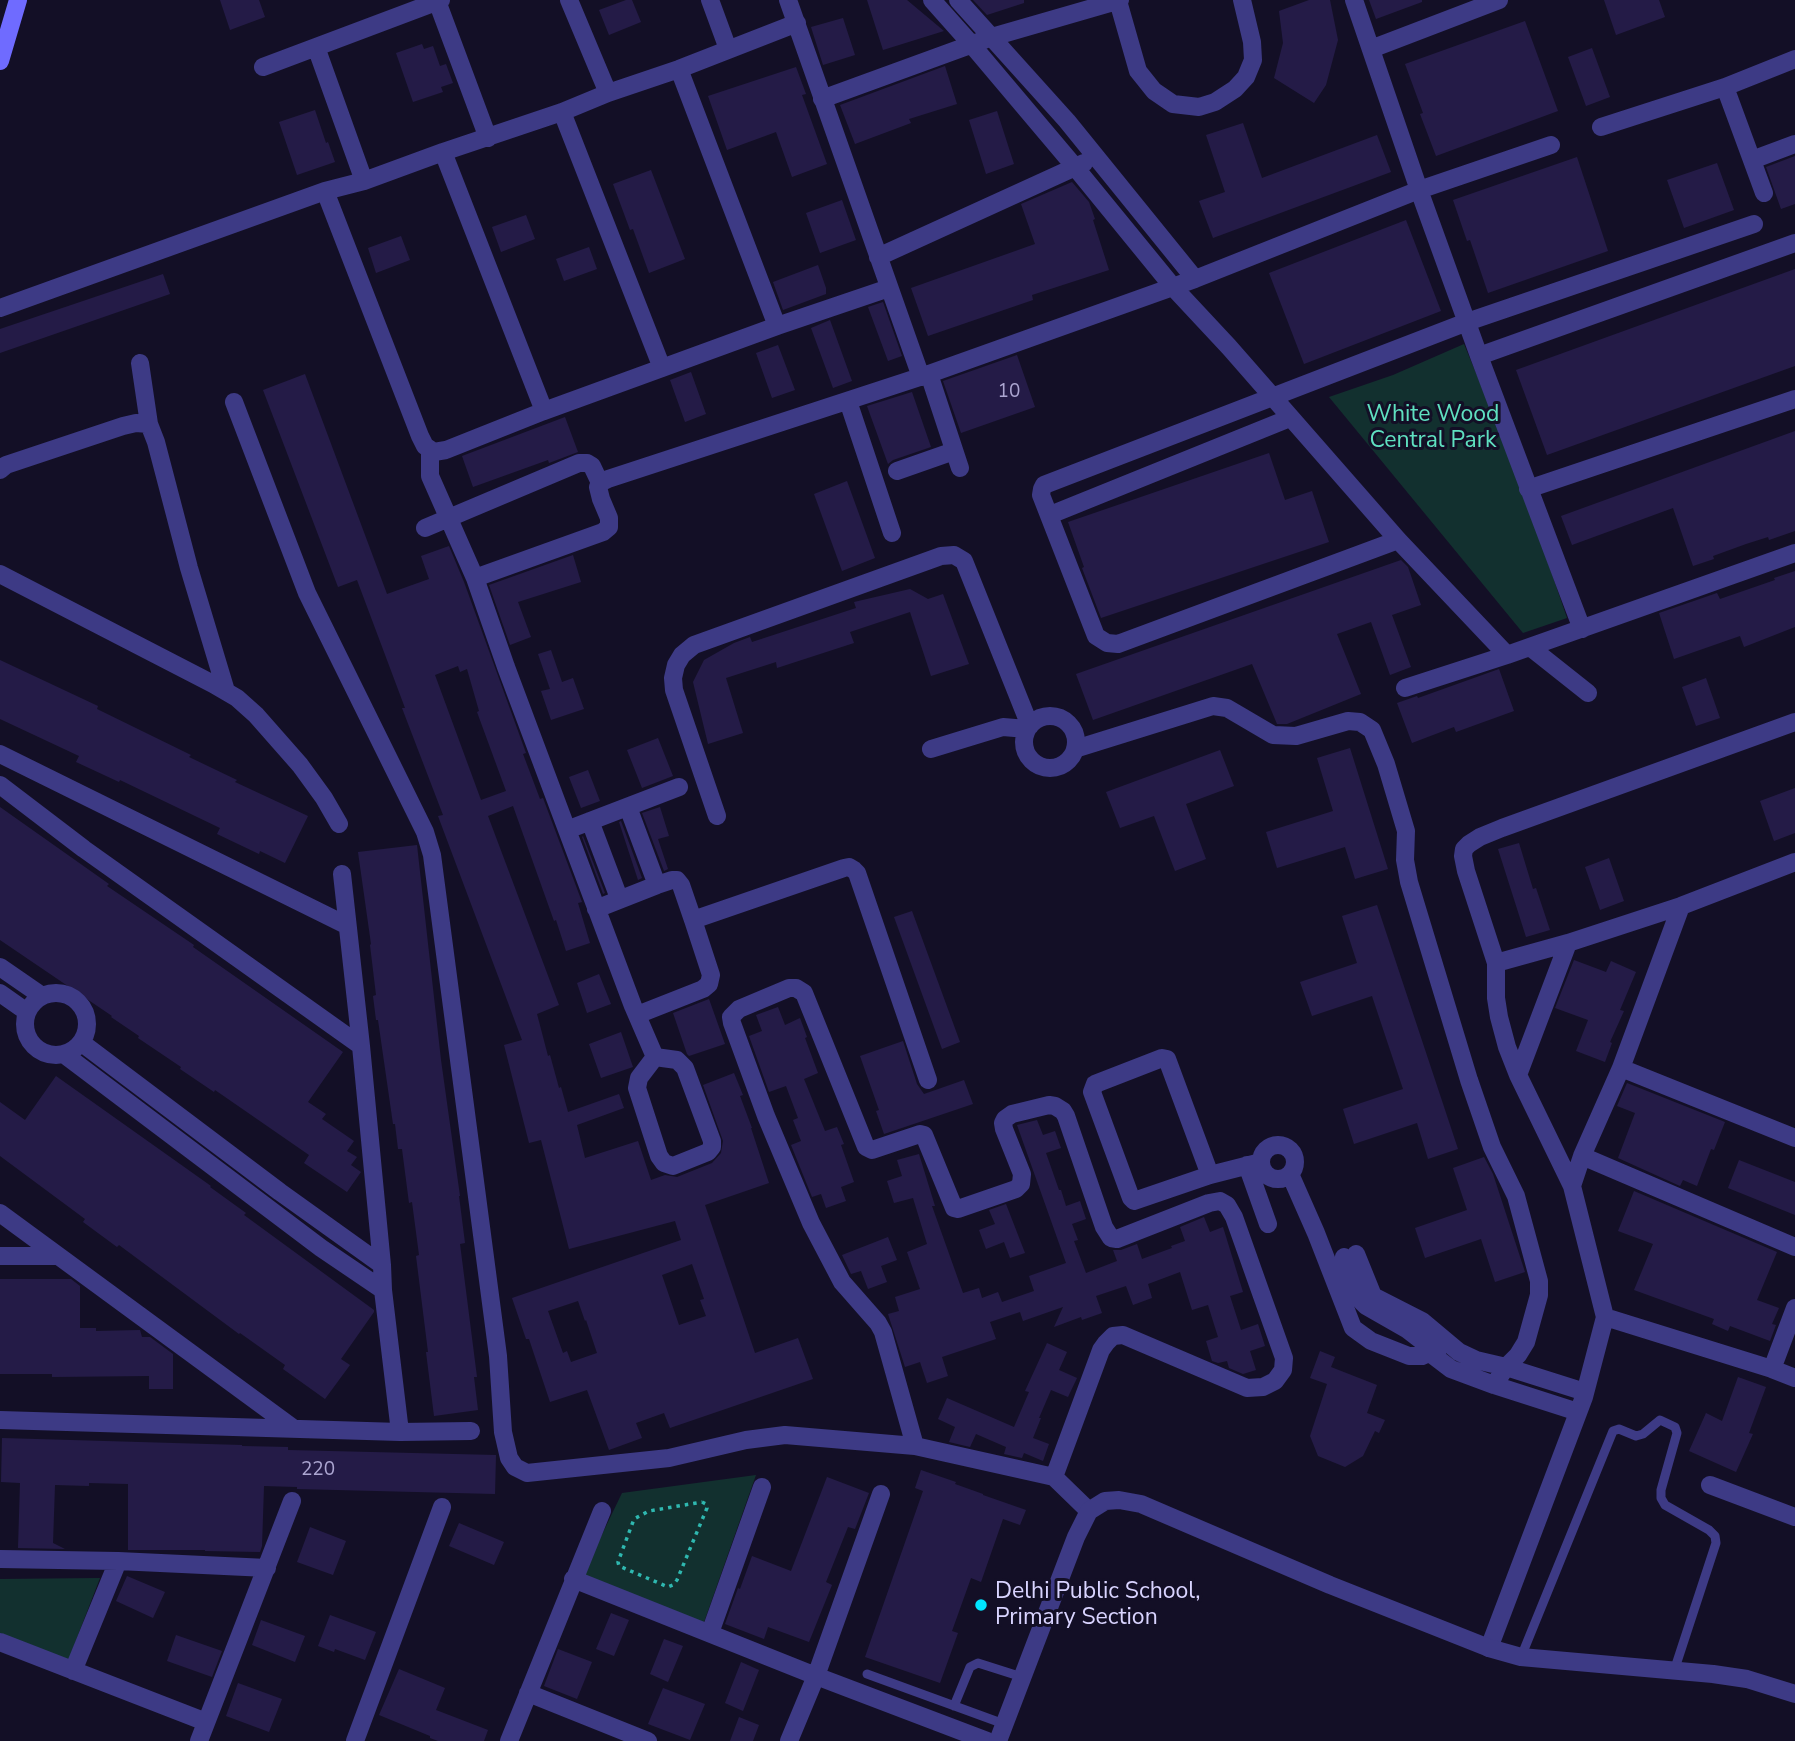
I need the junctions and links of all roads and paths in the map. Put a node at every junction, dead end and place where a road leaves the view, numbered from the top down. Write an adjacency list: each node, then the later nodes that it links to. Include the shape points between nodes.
1 (18, 0): 19 (main road)
2 (569, 0): 23 (street)
3 (710, 0): 16 (street)
4 (788, 0): 12 (street)
5 (932, 0): 14 (street)
6 (958, 0): 13 (street)
7 (1119, 0): 8 (street, via 1138,71 1154,91 1173,104 1199,107 1215,103 1235,89 1253,60); 13 (street)
8 (1242, 0)
9 (1354, 0): 17 (street)
10 (1499, 0): 17 (street)
11 (439, 1): 15 (street); 27 (street)
12 (797, 23): 16 (street); 24 (street)
13 (992, 37): 14 (street); 31 (street)
14 (972, 45): 24 (street); 33 (street)
15 (316, 47): 20 (street); 34 (street)
16 (728, 49): 21 (street)
17 (1371, 49): 35 (street)
18 (1795, 59): 22 (street)
19 (0, 61)
20 (263, 67)
21 (679, 69): 23 (street); 48 (street)
22 (1724, 87): 26 (street); 32 (street)
23 (608, 93): 25 (street)
24 (822, 99): 40 (street)
25 (562, 112): 27 (street); 51 (street)
26 (1601, 127)
27 (488, 138): 30 (street)
28 (1795, 144): 32 (street)
29 (1551, 145): 35 (street)
30 (443, 152): 34 (street); 57 (street)
31 (1097, 157): 33 (street); 42 (street)
32 (1752, 160): 37 (street)
33 (1075, 167): 40 (street); 43 (street)
34 (364, 181): 36 (street)
35 (1419, 190): 42 (street); 47 (street)
36 (325, 191): 46 (street); 60 (street, via 420,436)
37 (1764, 193)
38 (1754, 224): 41 (street)
39 (1795, 243): 45 (street)
40 (878, 257): 44 (street)
41 (1630, 266): 45 (street); 47 (street)
42 (1195, 279): 43 (street)
43 (1173, 287): 52 (street); 53 (street)
44 (889, 288): 48 (street); 52 (street)
45 (1643, 297): 49 (street)
46 (0, 307)
47 (1467, 322): 49 (street); 53 (street)
48 (777, 326): 51 (street)
49 (1479, 356): 64 (street)
50 (140, 363): 59 (street)
51 (662, 368): 57 (street)
52 (925, 376): 55 (street); 62 (street, via 957,460)
53 (1272, 397): 58 (street); 65 (street, via 1045,485 1041,495)
54 (1795, 399): 64 (street)
55 (849, 401): 63 (street); 68 (street)
56 (234, 402): 140 (street, via 307,593 432,855 509,1458 527,1473 669,1458 785,1436)
57 (544, 411): 60 (street, via 446,450)
58 (1290, 418): 65 (street); 69 (street)
59 (149, 424): 61 (street, via 123,425); 77 (street)
60 (430, 450): 66 (street, via 430,476)
61 (0, 470)
62 (897, 471)
63 (600, 483): 66 (street, via 592,466 579,463); 72 (street, via 598,492 609,527)
64 (1528, 489): 73 (street)
65 (1050, 515): 69 (street, via 1096,636 1118,644)
66 (449, 518): 67 (street); 72 (street)
67 (425, 528)
68 (892, 533)
69 (1398, 540): 75 (street)
70 (1795, 553): 73 (street)
71 (0, 574): 77 (street)
72 (475, 578): 90 (street)
73 (1582, 629): 74 (street)
74 (1530, 647): 75 (street); 78 (street)
75 (1507, 655): 76 (street)
76 (1405, 688)
77 (226, 691): 89 (street, via 278,739)
78 (1588, 693)
79 (1795, 722): 100 (street, via 1468,844 1463,856 1466,871)
80 (1027, 731): 81 (street, via 1040,719 1056,717 1074,733); 81 (street, via 1024,747 1040,767 1066,763); 83 (street); 87 (street, via 964,561 954,555 941,556 694,645 682,655 673,678 674,690)
81 (1075, 748): 130 (street, via 1213,706 1227,708 1273,735 1296,736 1348,722 1360,722 1372,730 1406,831 1407,873 1465,1068 1492,1147 1516,1196 1539,1281 1526,1342)
82 (0, 754): 98 (street)
83 (933, 754)
84 (0, 785): 107 (street)
85 (679, 787): 86 (street)
86 (628, 807): 88 (street); 93 (street)
87 (717, 816)
88 (590, 821): 90 (street); 94 (street)
89 (340, 824)
90 (567, 830): 96 (street)
91 (1795, 862): 95 (street)
92 (342, 874): 98 (street)
93 (657, 885): 94 (street); 97 (street, via 677,880)
94 (619, 898): 96 (street)
95 (1681, 906): 99 (street); 110 (street)
96 (596, 909): 105 (street)
97 (692, 920): 105 (street, via 711,975 709,984); 112 (street, via 844,868 854,870)
98 (346, 925): 107 (street)
99 (1568, 943): 100 (street); 111 (street)
100 (1496, 963): 111 (street, via 1499,1017)
101 (0, 968): 103 (street)
102 (0, 993): 104 (street)
103 (41, 996): 104 (street); 106 (street, via 62,993 80,1003 88,1023)
104 (27, 1012): 108 (street, via 26,1032 36,1048 45,1054)
105 (637, 1015): 109 (street)
106 (82, 1043): 108 (street); 124 (street)
107 (361, 1046): 124 (street)
108 (65, 1055): 125 (street)
109 (655, 1057): 109 (street, via 637,1088 659,1156 673,1166 708,1153 712,1141 685,1068 677,1060)
110 (1620, 1068): 113 (street); 114 (street)
111 (1518, 1075): 118 (street)
112 (928, 1080)
113 (1795, 1138)
114 (1582, 1156): 118 (street); 121 (street)
115 (1254, 1164): 116 (street, via 1274,1178); 116 (street, via 1274,1145 1285,1146 1294,1158); 117 (street); 120 (street)
116 (1290, 1174): 129 (street, via 1353,1328 1401,1354)
117 (1210, 1175): 117 (street, via 1167,1059 1095,1084 1092,1092 1132,1200)
118 (1572, 1186): 127 (street)
119 (0, 1213): 123 (street)
120 (1268, 1224)
121 (1795, 1247)
122 (0, 1256): 123 (street)
123 (57, 1256): 137 (street)
124 (382, 1265): 125 (street)
125 (383, 1290): 139 (street)
126 (1795, 1308): 131 (street)
127 (1605, 1317): 131 (street); 134 (street)
128 (1447, 1343): 129 (street); 129 (street, via 1422,1321 1373,1296 1350,1255 1362,1302 1408,1330); 130 (street, via 1467,1356)
129 (1430, 1353): 133 (street, via 1451,1369)
130 (1506, 1367): 133 (street); 134 (street)
131 (1772, 1369): 132 (street)
132 (1795, 1378)
133 (1494, 1385): 135 (street)
134 (1585, 1392): 135 (street)
135 (1578, 1412): 157 (street)
136 (0, 1420): 137 (street)
137 (293, 1428): 139 (street)
138 (471, 1431): 139 (street)
139 (400, 1432)
140 (915, 1446): 141 (street); 141 (street, via 883,1332 842,1282 811,1223 732,1023 731,1017 739,1009 789,988 804,993 866,1147 872,1150 925,1135 954,1208 1021,1184 1022,1174 1003,1123 1012,1115 1049,1105 1066,1116 1111,1238 1117,1240 1220,1201 1234,1217 1284,1358 1283,1370 1275,1381 1247,1388 1123,1335 1113,1336 1101,1350)
141 (1054, 1477): 149 (street)
142 (1710, 1485): 150 (street)
143 (762, 1487): 155 (street)
144 (881, 1494): 162 (street)
145 (292, 1502): 153 (street)
146 (442, 1507): 170 (street)
147 (707, 1508): 147 (path, via 673,1585 668,1587 619,1566 634,1518 702,1502)
148 (602, 1511): 154 (street)
149 (1089, 1511): 157 (street, via 1119,1500 1141,1504); 163 (street)
150 (1795, 1517)
151 (0, 1559): 152 (street)
152 (118, 1561): 153 (street); 159 (street)
153 (267, 1568): 167 (street)
154 (573, 1579): 155 (street); 164 (street)
155 (710, 1633): 162 (street)
156 (0, 1642): 159 (street)
157 (1489, 1648): 158 (street)
158 (1521, 1657): 160 (street); 160 (lane, via 1613,1431 1636,1436 1660,1420 1675,1427 1677,1433 1661,1498 1665,1505 1709,1530 1716,1543)
159 (72, 1671): 167 (street)
160 (1674, 1671): 165 (street, via 1747,1679)
161 (867, 1674): 166 (lane)
162 (816, 1676): 173 (street); 174 (street)
163 (1022, 1677): 166 (lane, via 978,1663 970,1667); 168 (street)
164 (528, 1693): 171 (street); 172 (street)
165 (1795, 1694)
166 (954, 1706): 168 (lane)
167 (206, 1722): 169 (street)
168 (1004, 1724): 175 (street)
169 (199, 1741)
170 (355, 1741)
171 (509, 1741)
172 (648, 1741)
173 (789, 1741)
174 (987, 1741)
175 (998, 1741)

